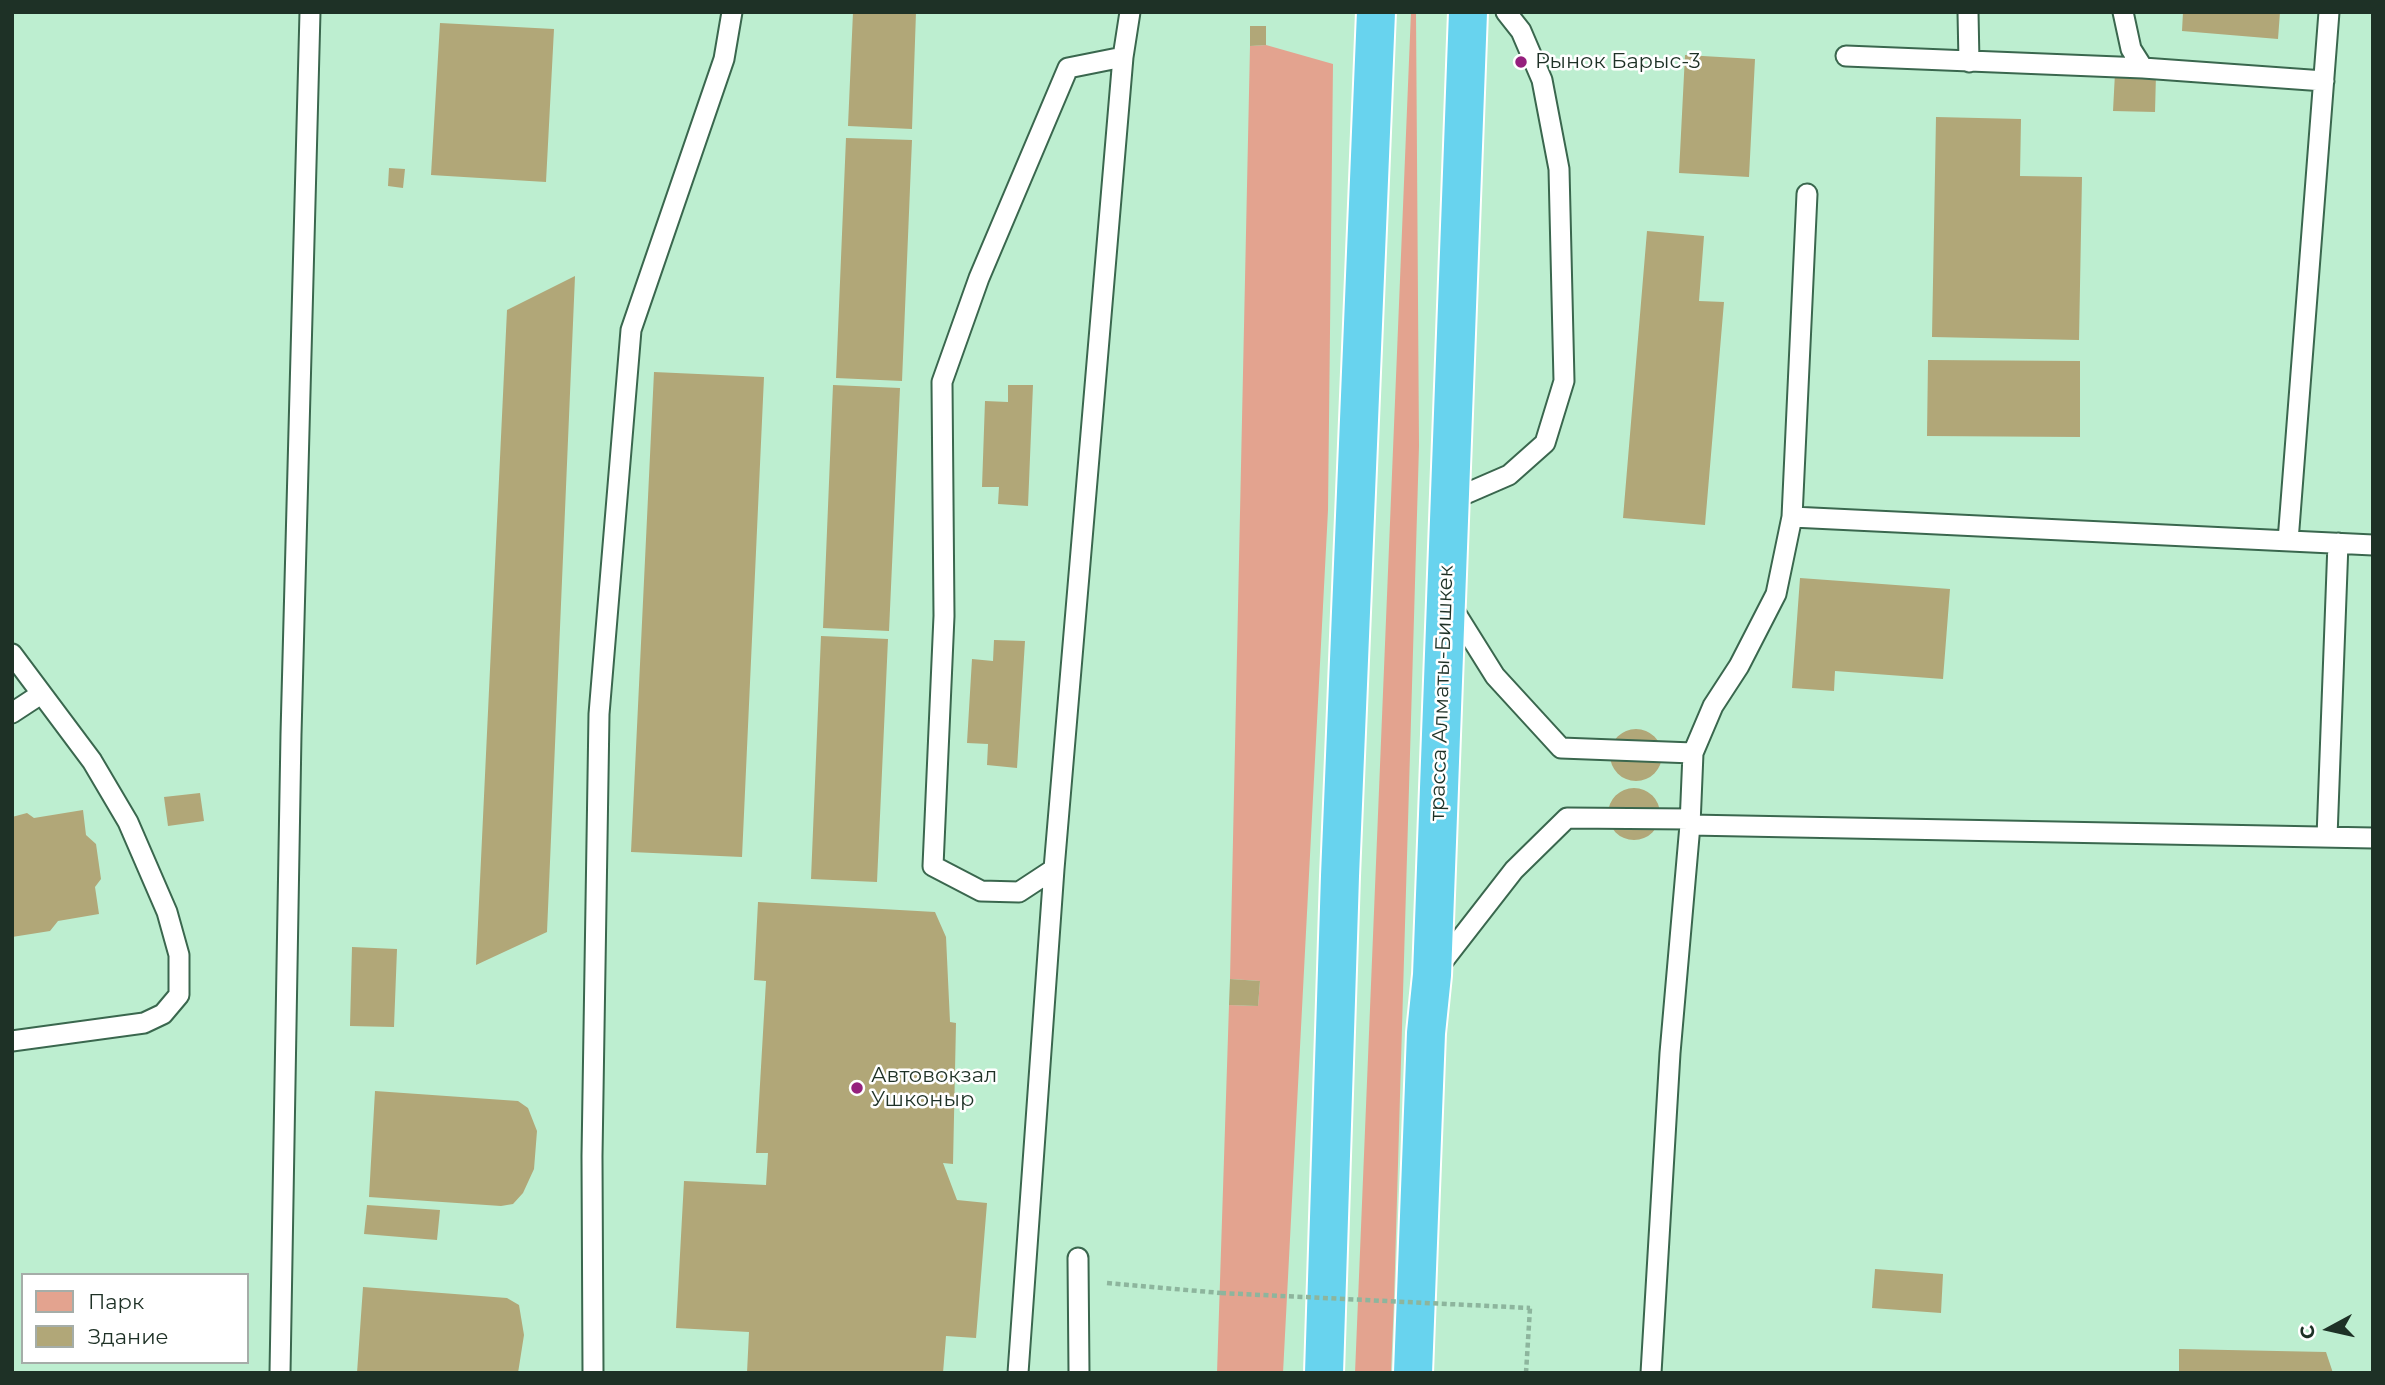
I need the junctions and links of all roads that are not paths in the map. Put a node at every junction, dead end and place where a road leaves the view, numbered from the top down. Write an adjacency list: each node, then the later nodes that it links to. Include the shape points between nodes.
1 (310, 12): 33 (lane)
2 (732, 12): 34 (lane, via 724,59 631,330 599,714)
3 (1130, 12): 11 (lane)
4 (1376, 12): 37 (highway)
5 (1468, 12): 16 (highway, трасса Алматы-Бишкек)
6 (1506, 12): 16 (lane, via 1521,31 1542,80 1559,169 1564,382 1545,443 1509,475)
7 (1968, 12): 12 (lane)
8 (2123, 12): 13 (lane, via 2130,49)
9 (2329, 12): 14 (lane)
10 (1846, 56): 12 (lane)
11 (1123, 57): 29 (lane); 29 (lane, via 1068,68 979,278 942,382 944,616 933,866 981,891 1006,892 1019,892)
12 (1969, 62): 13 (lane)
13 (2143, 68): 14 (lane)
14 (2323, 81): 18 (lane)
15 (1807, 194): 17 (lane)
16 (1449, 501): 21 (highway, трасса Алматы-Бишкек)
17 (1792, 517): 18 (lane); 25 (lane, via 1776,594 1713,706)
18 (2288, 541): 19 (lane)
19 (2339, 543): 20 (lane); 27 (lane)
20 (2373, 545)
21 (1445, 595): 25 (lane, via 1495,676 1561,748); 30 (highway, трасса Алматы-Бишкек)
22 (12, 654): 23 (lane)
23 (41, 694): 24 (lane); 31 (lane, via 92,761 151,869 179,955 179,995 163,1014 144,1023)
24 (12, 713)
25 (1693, 753): 26 (lane)
26 (1690, 822): 27 (lane); 30 (lane, via 1567,818 1514,870); 39 (lane, via 1670,1053)
27 (2327, 837): 28 (lane)
28 (2373, 838)
29 (1054, 869): 35 (lane)
30 (1432, 975): 38 (highway, трасса Алматы-Бишкек)
31 (12, 1041)
32 (1078, 1258): 36 (lane)
33 (280, 1373)
34 (593, 1373)
35 (1018, 1373)
36 (1079, 1373)
37 (1324, 1373)
38 (1413, 1373)
39 (1651, 1373)

